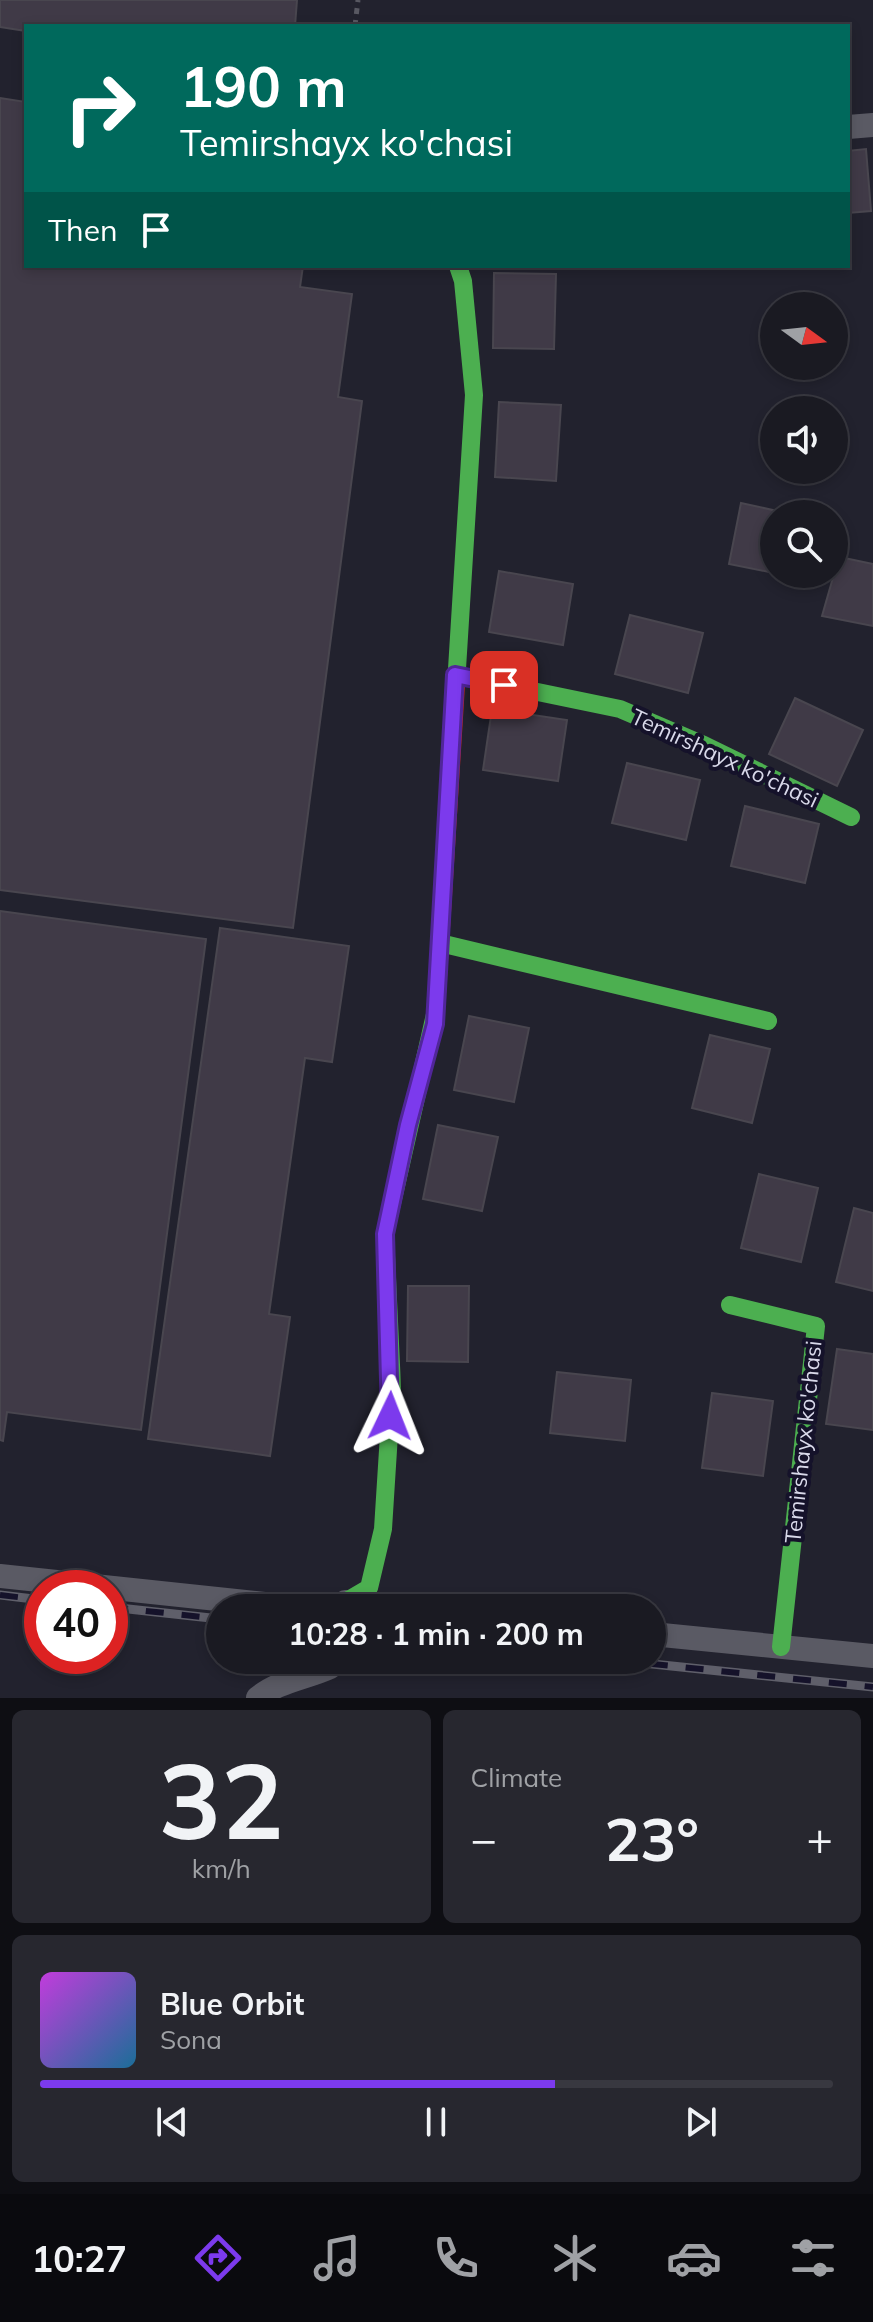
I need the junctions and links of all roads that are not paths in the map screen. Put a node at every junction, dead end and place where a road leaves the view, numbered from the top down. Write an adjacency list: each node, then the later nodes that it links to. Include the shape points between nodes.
1 (873, 125): 2 (street)
2 (850, 127)
3 (459, 268): 4 (street, via 474,395)
4 (455, 675): 5 (street, Temirshayx ko'chasi, via 620,709); 6 (street)
5 (851, 817)
6 (440, 943): 7 (street); 10 (street, via 435,1024 385,1234 392,1387 383,1529 369,1588)
7 (768, 1021)
8 (730, 1305): 13 (street, Temirshayx ko'chasi, via 816,1326)
9 (0, 1576): 11 (street)
10 (360, 1594)
11 (206, 1598)
12 (666, 1635): 13 (street)
13 (781, 1647): 14 (street)
14 (873, 1656)
15 (315, 1674): 16 (street, via 272,1686)
16 (258, 1698)

